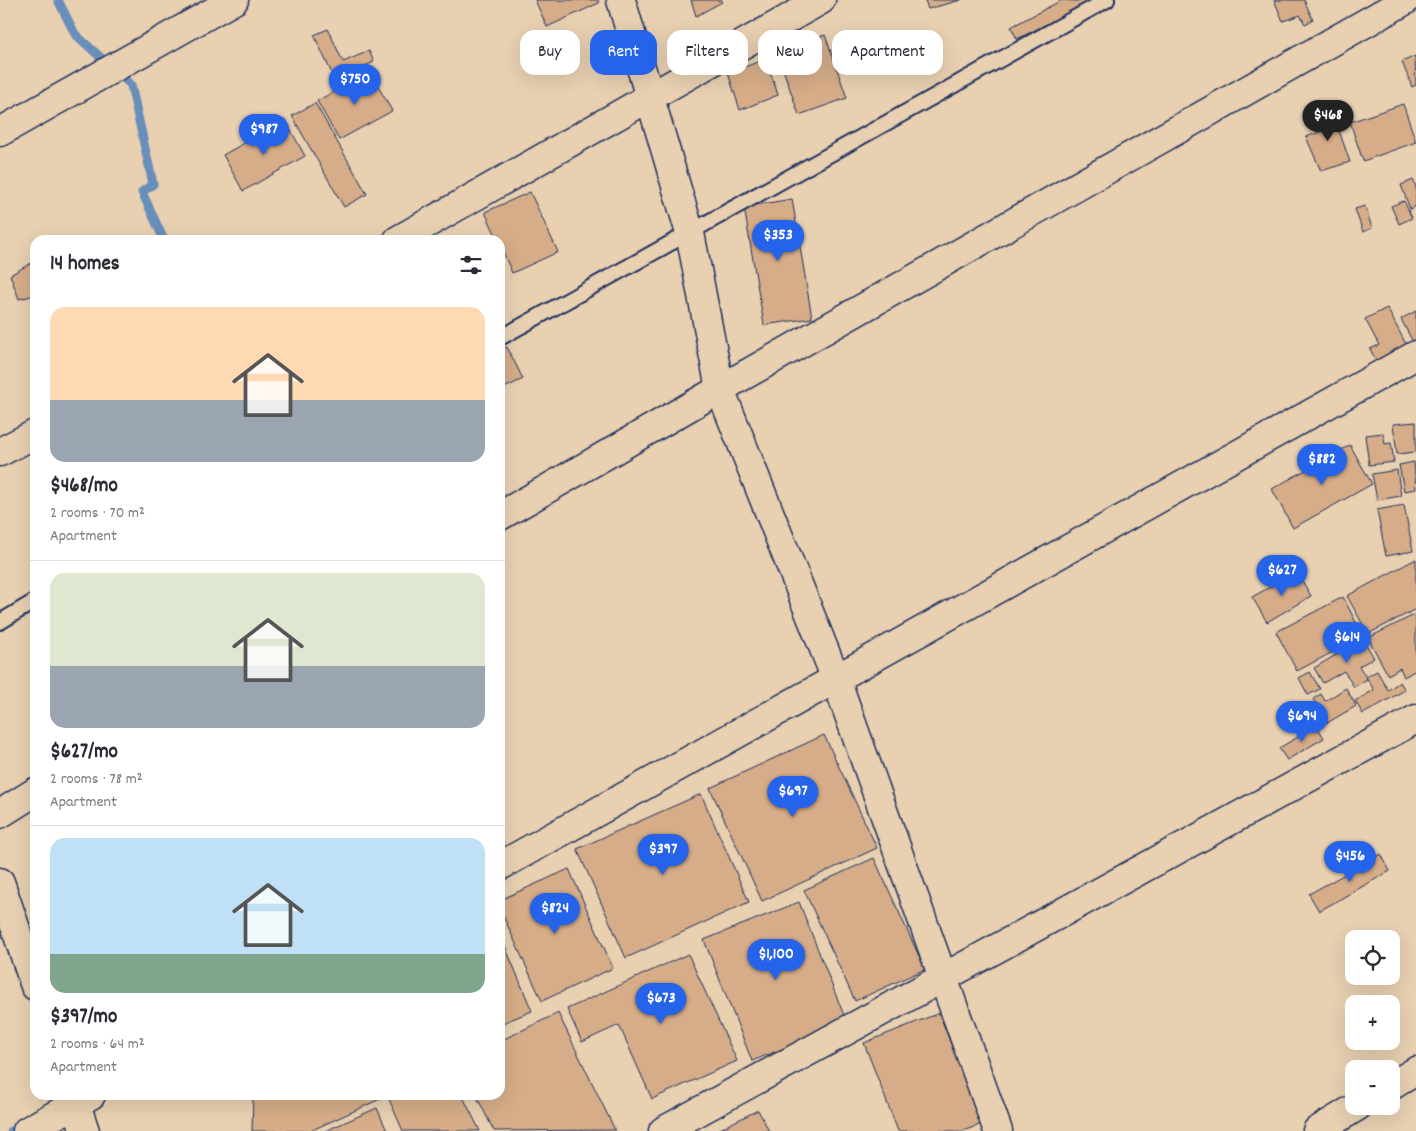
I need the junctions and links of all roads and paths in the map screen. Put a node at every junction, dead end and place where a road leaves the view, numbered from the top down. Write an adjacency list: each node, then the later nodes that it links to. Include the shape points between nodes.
1 (234, 0): 7 (street)
2 (621, 0): 6 (street)
3 (821, 0): 6 (street)
4 (1107, 0): 8 (lane)
5 (1406, 0): 12 (street)
6 (650, 97): 8 (street); 9 (street)
7 (0, 132)
8 (690, 233): 10 (lane); 12 (street)
9 (407, 235)
10 (505, 335)
11 (1416, 355): 18 (street)
12 (720, 389): 15 (street); 18 (street)
13 (30, 437): 14 (street)
14 (0, 452)
15 (505, 513)
16 (30, 604): 17 (lane)
17 (0, 622)
18 (836, 679): 22 (street); 25 (street)
19 (1416, 719): 25 (street)
20 (30, 795): 21 (street)
21 (0, 814)
22 (505, 863)
23 (0, 882): 24 (street)
24 (30, 971)
25 (944, 977): 33 (street); 34 (street)
26 (1416, 1071): 27 (street)
27 (1400, 1081)
28 (77, 1100): 31 (street)
29 (80, 1100): 32 (street)
30 (1345, 1114): 35 (street)
31 (27, 1131)
32 (85, 1131)
33 (663, 1131)
34 (998, 1131)
35 (1317, 1131)

